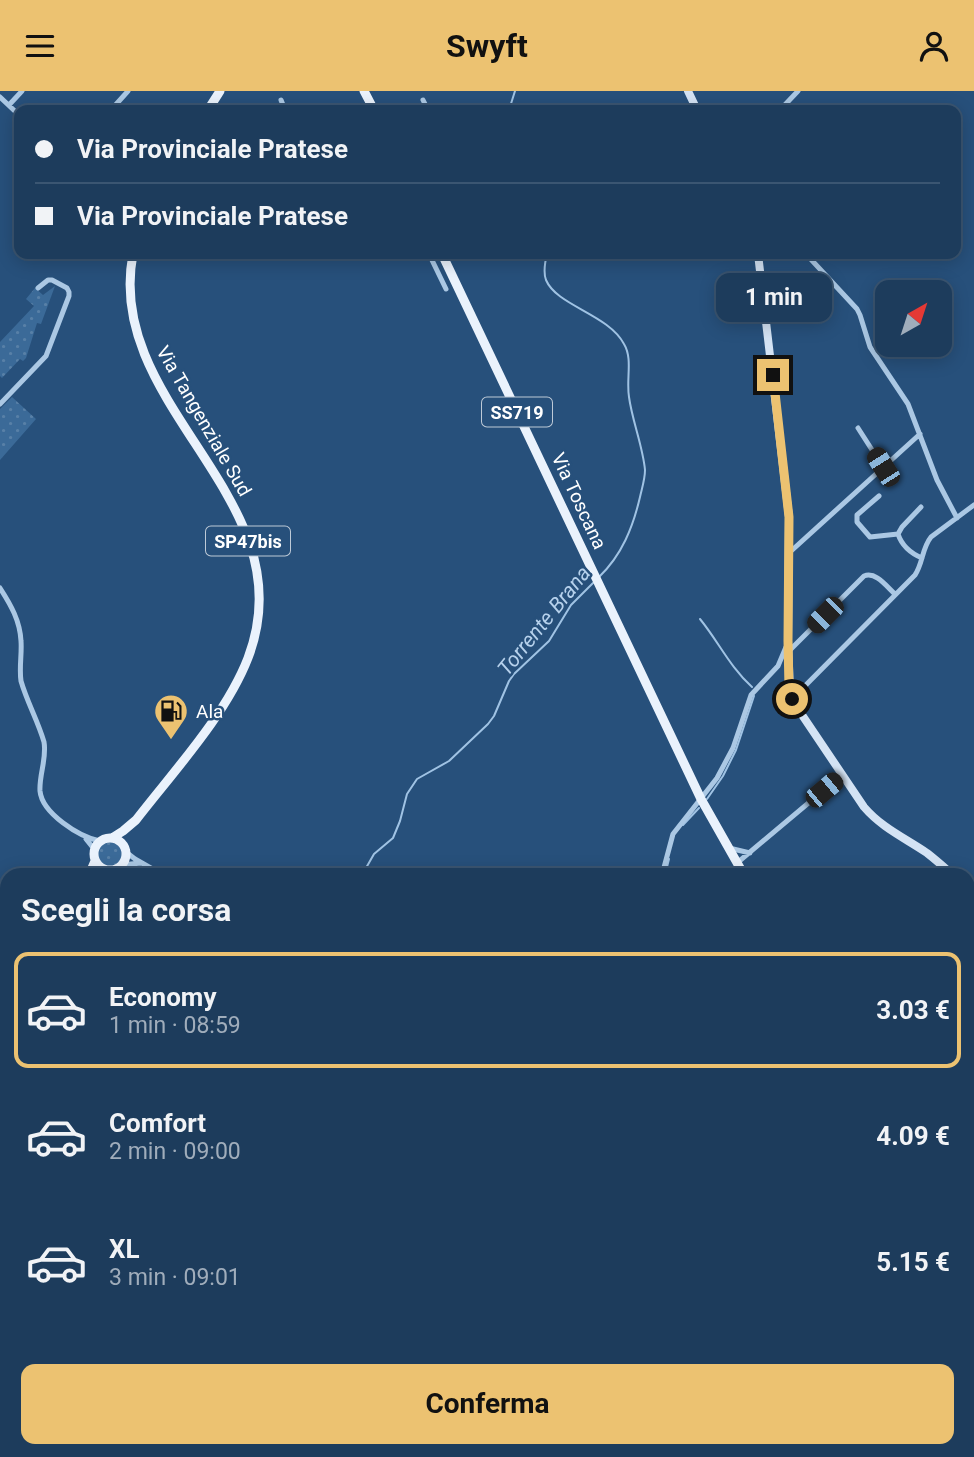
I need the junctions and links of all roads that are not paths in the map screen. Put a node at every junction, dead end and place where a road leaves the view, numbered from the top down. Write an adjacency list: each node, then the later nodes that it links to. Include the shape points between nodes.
1 (22, 91): 7 (street)
2 (128, 91): 8 (street)
3 (798, 91): 11 (street)
4 (0, 97): 7 (street)
5 (281, 100): 9 (street)
6 (423, 100): 10 (street)
7 (9, 105): 12 (street)
8 (115, 105)
9 (283, 105)
10 (425, 105)
11 (785, 105)
12 (14, 110)
13 (132, 259): 38 (main road, Via Tangenziale Sud / SP47bis, via 130,292 137,336 151,372 236,511 253,557 259,593 253,643 232,690)
14 (431, 259): 19 (street)
15 (444, 259): 37 (main road, Via Toscana / SS719)
16 (759, 259): 29 (street, via 787,486)
17 (811, 259): 22 (street, via 857,309 870,347 908,404)
18 (38, 288): 20 (street, via 52,280 66,288 69,296 46,356)
19 (446, 289)
20 (0, 404)
21 (858, 428): 23 (street)
22 (920, 435): 23 (street); 27 (street, via 940,488)
23 (883, 467): 29 (street)
24 (879, 496): 28 (street, via 857,521 870,537)
25 (974, 505): 27 (street)
26 (921, 507): 28 (street)
27 (957, 517): 30 (street, via 930,537)
28 (898, 534): 30 (street, via 908,550)
29 (790, 552): 33 (street)
30 (922, 558): 32 (street, via 916,573)
31 (0, 588): 40 (street, via 18,622 21,681 45,747 40,784 43,802)
32 (895, 594): 34 (street, via 874,576 864,576); 35 (street)
33 (788, 641): 34 (street); 37 (street, via 779,664 751,695 728,759)
34 (789, 651): 35 (street)
35 (792, 699): 36 (street)
36 (843, 774): 43 (street); 54 (street, via 877,821)
37 (701, 799): 41 (main road, Via Toscana / SS719); 52 (street, via 673,834)
38 (136, 820): 39 (main road, Via Tangenziale Sud / SP47bis); 42 (main road, Via Tangenziale Sud / SP47bis)
39 (112, 838): 40 (main road, Via Tangenziale Sud / SP47bis); 42 (main road)
40 (97, 845): 44 (main road)
41 (728, 847): 43 (street); 46 (main road, Via Toscana / SS719)
42 (125, 850): 45 (street); 49 (main road, Via Tangenziale Sud / SP47bis, via 125,859)
43 (750, 853): 46 (street)
44 (95, 861): 47 (main road); 48 (main road)
45 (141, 863): 50 (street); 51 (street)
46 (737, 863): 53 (main road, Via Toscana / SS719)
47 (92, 868)
48 (103, 868)
49 (115, 868)
50 (123, 868)
51 (150, 868)
52 (664, 868)
53 (740, 868)
54 (945, 868)

